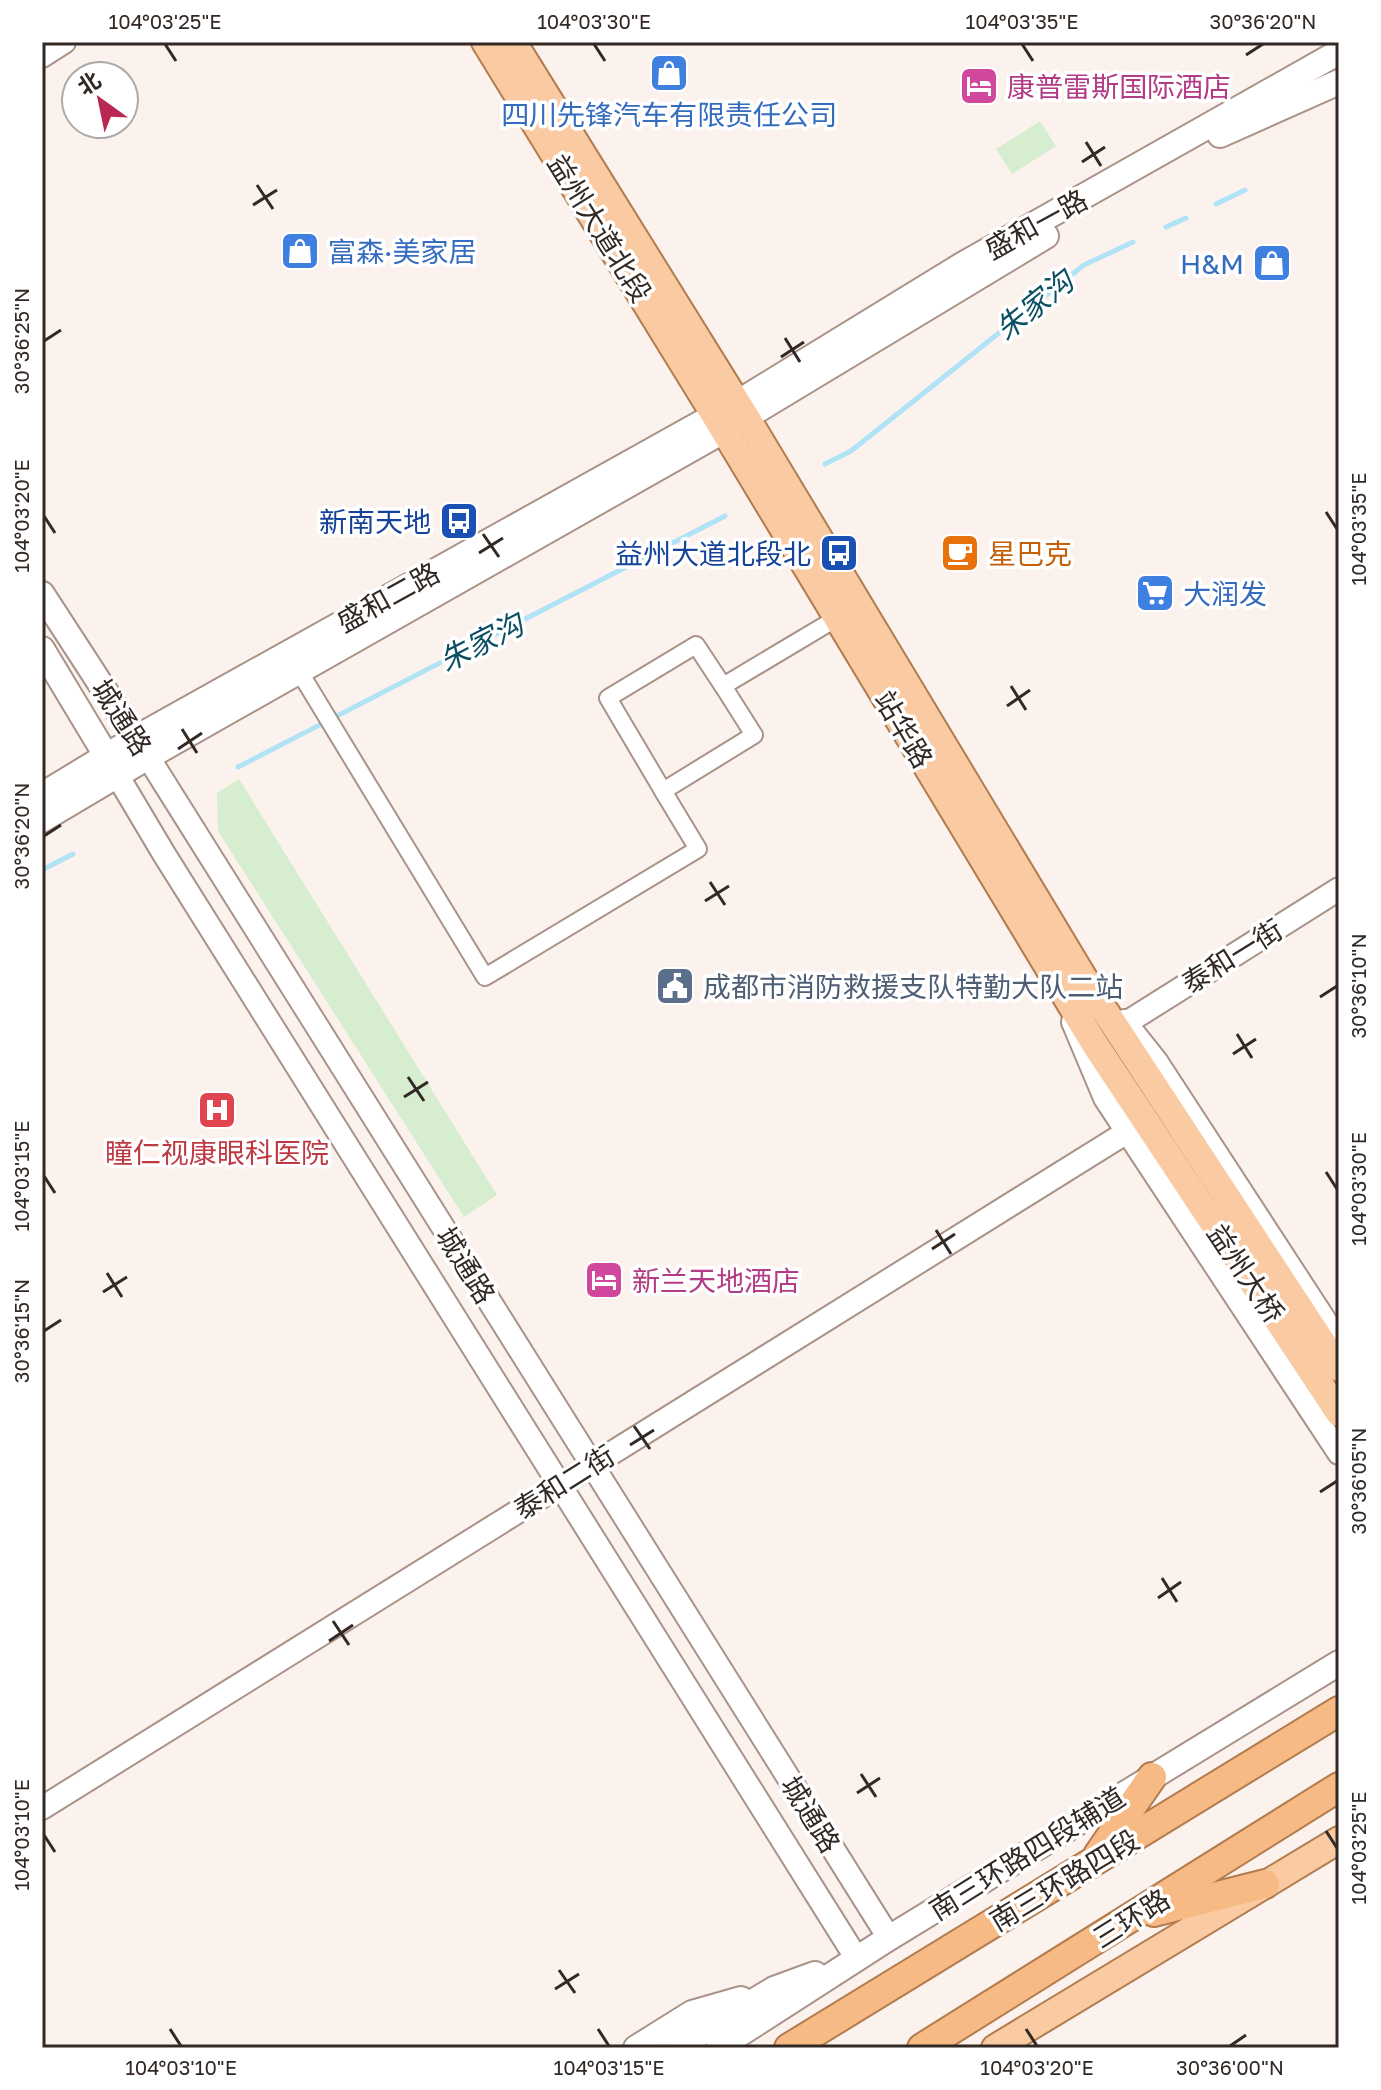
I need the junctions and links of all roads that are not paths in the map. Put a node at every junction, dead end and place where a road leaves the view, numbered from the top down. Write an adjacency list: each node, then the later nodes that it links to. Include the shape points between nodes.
1 (64, 42): 5 (street)
2 (485, 42): 7 (main road, 益州大道北段)
3 (513, 42): 7 (main road, 益州大道北段)
4 (1339, 52): 7 (main road, 盛和一路, via 962,265)
5 (42, 56)
6 (1339, 82): 7 (main road, 盛和一路, via 1172,160)
7 (730, 416): 9 (main road, 站华路); 11 (main road); 13 (main road, 盛和二路); 19 (main road, 站华路)
8 (42, 594): 13 (main road, 城通路)
9 (837, 618): 12 (street); 19 (main road, 站华路)
10 (42, 649): 14 (main road, 城通路)
11 (299, 671): 13 (main road); 15 (street, via 485,977 698,849)
12 (723, 686): 15 (street, via 754,735); 15 (street, via 696,645 608,698)
13 (142, 747): 14 (main road, 盛和二路); 26 (street, 城通路)
14 (112, 766): 16 (main road, 盛和二路); 17 (main road); 27 (street, 城通路)
15 (663, 791)
16 (42, 795)
17 (42, 820)
18 (1339, 889): 20 (street, 泰和一街)
19 (1077, 991): 20 (street, via 1105,999); 21 (main road); 21 (main road, 站华路, via 1094,1043); 21 (street, via 1079,1042 1105,1098)
20 (1126, 1023): 22 (street)
21 (1152, 1128): 23 (main road, 益州大桥); 24 (main road, 益州大桥); 25 (street); 26 (street, 泰和二街)
22 (1339, 1342)
23 (1339, 1368)
24 (1339, 1413)
25 (1339, 1453)
26 (592, 1465): 27 (street, 泰和二街); 38 (street, 城通路)
27 (559, 1485): 33 (street, 泰和二街); 39 (street, 城通路)
28 (1339, 1648): 29 (street)
29 (1332, 1668): 31 (main road, 南三环路四段辅道)
30 (1339, 1711): 35 (highway, 南三环路四段)
31 (1152, 1777): 35 (highway); 38 (main road, 南三环路四段辅道)
32 (1339, 1787): 37 (highway, 三环路)
33 (42, 1808)
34 (1339, 1840): 36 (main road)
35 (1093, 1863): 45 (highway, 南三环路四段)
36 (1265, 1884): 37 (highway); 41 (main road)
37 (1130, 1918): 46 (highway, 三环路)
38 (889, 1938): 39 (main road, 南三环路四段辅道)
39 (857, 1959): 40 (main road); 44 (main road, 南三环路四段辅道)
40 (774, 1989): 42 (main road); 43 (main road, via 692,2013)
41 (1069, 2002): 47 (main road); 48 (main road)
42 (678, 2047)
43 (636, 2048)
44 (718, 2048)
45 (789, 2048)
46 (922, 2048)
47 (995, 2048)
48 (1012, 2048)

